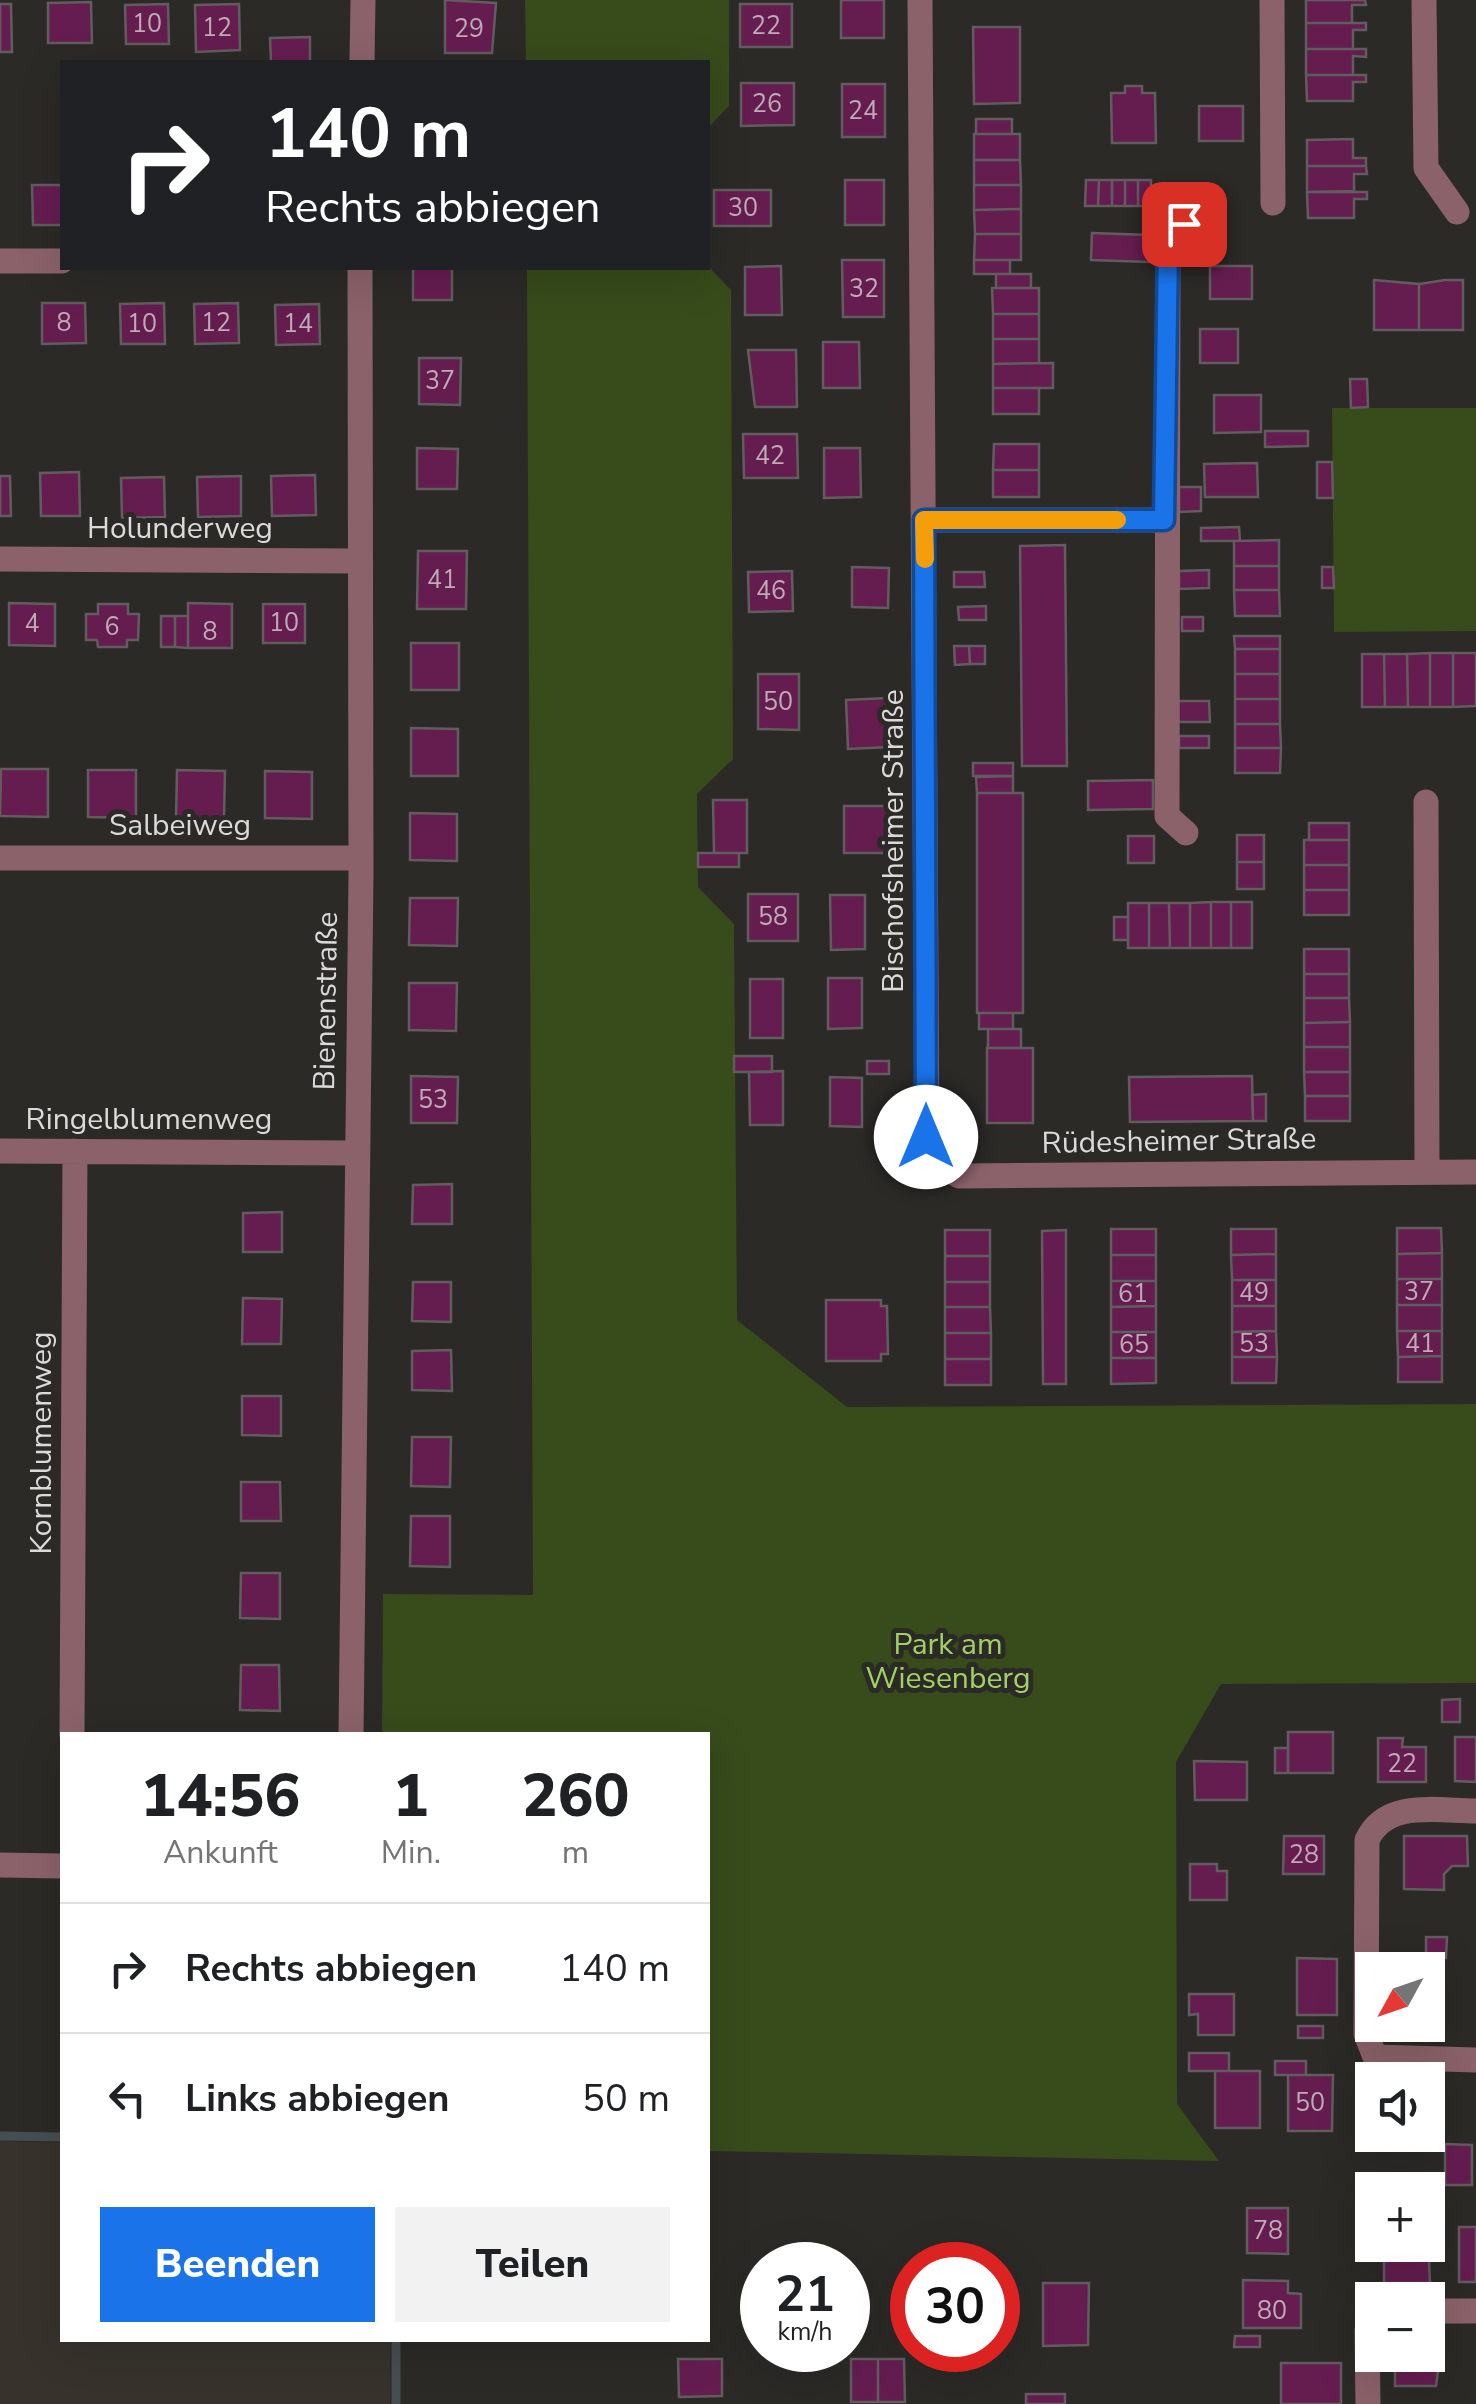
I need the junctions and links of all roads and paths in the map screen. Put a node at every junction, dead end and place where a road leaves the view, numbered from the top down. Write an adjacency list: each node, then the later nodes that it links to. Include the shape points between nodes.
1 (363, 0): 5 (street)
2 (920, 0): 12 (street, Bischofsheimer Straße)
3 (1272, 0): 7 (street)
4 (1424, 0): 8 (street, via 1426,168)
5 (362, 60)
6 (1202, 202): 13 (street, via 1168,245)
7 (1273, 203)
8 (1457, 212)
9 (0, 261): 10 (street)
10 (60, 261)
11 (360, 270): 15 (street, Bienenstraße)
12 (924, 520): 13 (street); 23 (street, Bischofsheimer Straße, via 926,1137)
13 (1164, 520): 17 (street, via 1167,816)
14 (0, 560): 15 (street, Holunderweg)
15 (360, 562): 19 (street, Bienenstraße)
16 (1426, 802): 24 (street)
17 (1186, 832)
18 (0, 858): 19 (street, Salbeiweg)
19 (360, 858): 22 (street, Bienenstraße)
20 (0, 1150): 21 (street, Ringelblumenweg)
21 (75, 1151): 22 (street, Ringelblumenweg); 26 (street, Kornblumenweg)
22 (357, 1153): 27 (street, Bienenstraße)
23 (935, 1161): 24 (street, Rüdesheimer Straße, via 959,1176)
24 (1427, 1171): 25 (street, Rüdesheimer Straße)
25 (1476, 1172)
26 (72, 1732)
27 (351, 1732)
28 (1476, 1811): 31 (street, via 1392,1812 1376,1821 1367,1840 1366,2034 1375,2057)
29 (0, 1865): 30 (street)
30 (60, 1866)
31 (1476, 2060)
32 (1445, 2310): 33 (street)
33 (1476, 2310)
34 (1368, 2372): 35 (street)
35 (1368, 2404)

